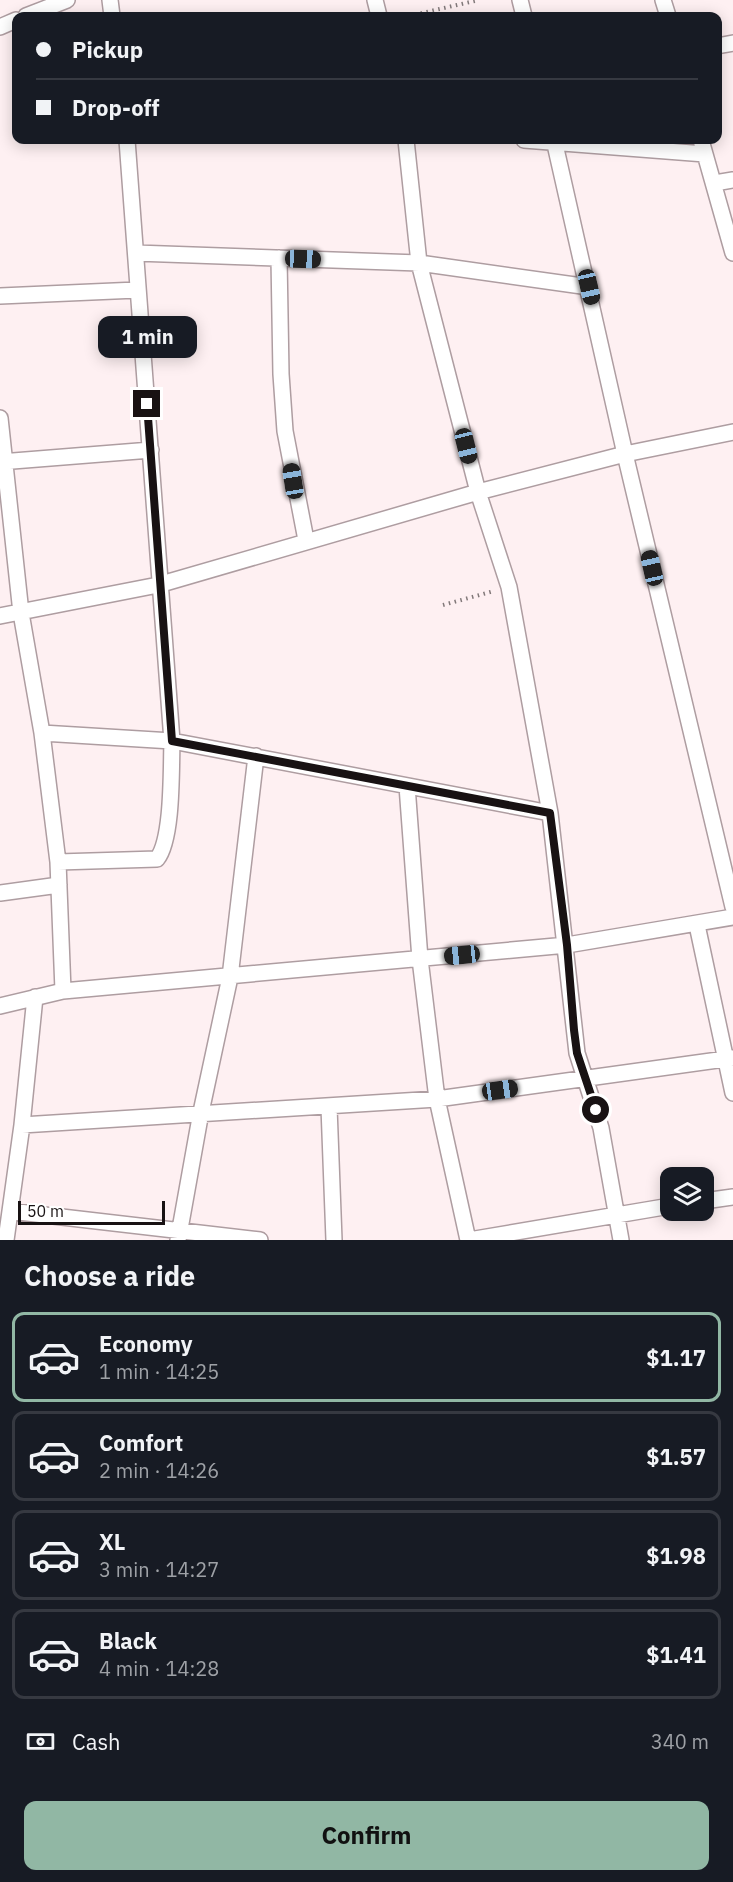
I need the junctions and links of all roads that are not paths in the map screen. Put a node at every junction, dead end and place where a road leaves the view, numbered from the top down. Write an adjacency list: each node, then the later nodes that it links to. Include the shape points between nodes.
1 (66, 0): 2 (street)
2 (36, 12)
3 (127, 144): 10 (street)
4 (406, 144): 13 (street)
5 (555, 144): 14 (street)
6 (614, 144): 7 (street)
7 (703, 147): 9 (street)
8 (733, 180): 9 (street)
9 (715, 183): 11 (street)
10 (136, 253): 12 (street); 15 (street)
11 (733, 253)
12 (279, 258): 13 (street); 23 (street, via 285,431)
13 (419, 263): 14 (street); 22 (street)
14 (589, 287): 20 (street)
15 (137, 290): 16 (street); 19 (street)
16 (0, 296)
17 (0, 418): 21 (street)
18 (733, 432): 20 (street)
19 (151, 450): 21 (street); 24 (street)
20 (625, 454): 22 (street); 35 (street)
21 (2, 461): 25 (street)
22 (478, 492): 23 (street); 31 (street, via 509,587)
23 (306, 540): 24 (street)
24 (158, 585): 25 (street); 28 (street)
25 (21, 613): 26 (street); 27 (street)
26 (0, 616)
27 (42, 733): 28 (street); 32 (street)
28 (172, 741): 29 (street); 32 (street, via 165,848 157,859)
29 (256, 756): 30 (street); 40 (street)
30 (406, 786): 31 (street); 39 (street)
31 (550, 813): 38 (street)
32 (58, 862): 33 (street)
33 (59, 885): 34 (street); 41 (street)
34 (0, 893)
35 (733, 907)
36 (733, 917): 37 (street)
37 (697, 925): 38 (street); 44 (street)
38 (567, 945): 39 (street); 45 (street, via 574,1030)
39 (420, 959): 40 (street); 47 (street)
40 (230, 976): 41 (street); 49 (street)
41 (63, 991): 42 (street)
42 (35, 997): 43 (street); 50 (street)
43 (0, 1006)
44 (729, 1058): 45 (street); 46 (street)
45 (585, 1078): 47 (street); 55 (street, via 601,1128)
46 (733, 1093)
47 (437, 1100): 48 (street); 60 (street)
48 (329, 1107): 49 (street); 59 (street)
49 (201, 1112): 50 (street); 56 (street)
50 (22, 1125): 54 (street)
51 (733, 1197): 52 (street)
52 (714, 1200)
53 (660, 1207): 55 (street)
54 (10, 1211): 56 (street); 57 (street)
55 (617, 1213): 60 (street); 61 (street)
56 (179, 1235): 58 (street)
57 (6, 1240)
58 (260, 1240)
59 (334, 1240)
60 (468, 1240)
61 (621, 1240)

